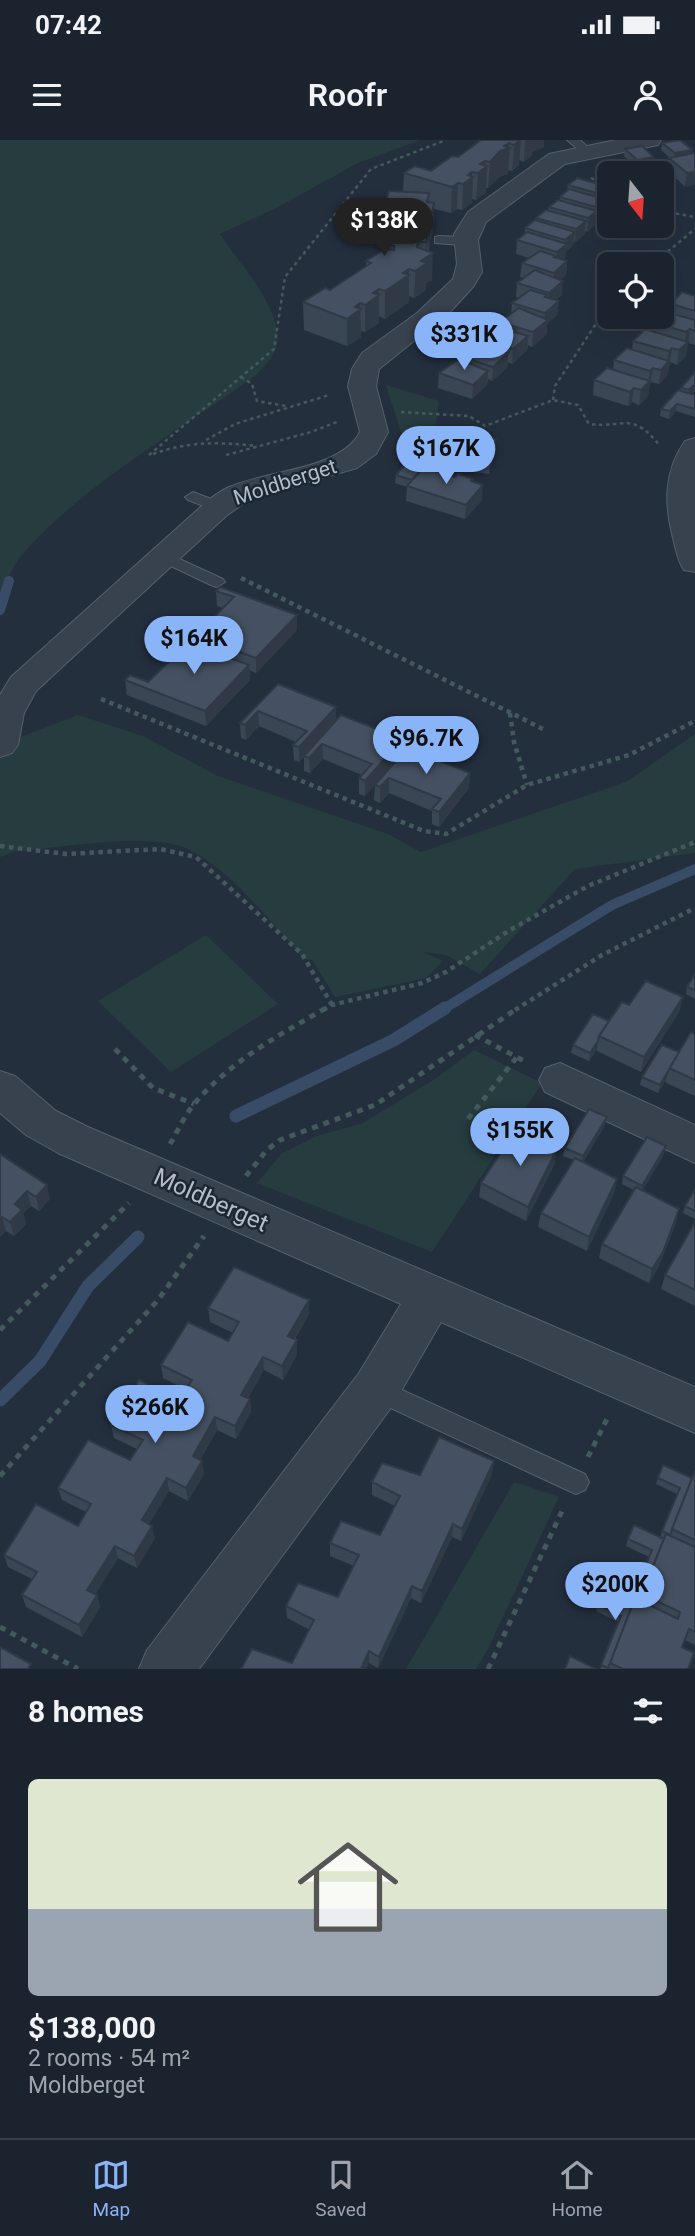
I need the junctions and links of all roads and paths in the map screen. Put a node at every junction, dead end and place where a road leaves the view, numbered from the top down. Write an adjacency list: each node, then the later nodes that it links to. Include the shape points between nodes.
1 (446, 140): 13 (path, via 371,169 285,277 274,349)
2 (650, 140): 3 (street)
3 (579, 146): 10 (street, via 542,167 477,216)
4 (590, 178): 5 (path)
5 (597, 181)
6 (674, 213): 7 (path)
7 (695, 217)
8 (695, 229): 11 (path)
9 (439, 240): 10 (lane)
10 (464, 242): 23 (street, Moldberget, via 469,267 458,290 365,367 360,381 374,432 366,448 346,462 206,502)
11 (667, 252)
12 (597, 322): 15 (path, via 555,386)
13 (241, 377): 16 (path, via 252,384 257,401); 19 (path, via 149,455)
14 (329, 395): 16 (path)
15 (553, 400): 17 (path, via 485,426 469,416); 21 (path, via 578,405 589,424 627,421 646,427 661,446)
16 (287, 407): 19 (path, via 235,424)
17 (396, 412)
18 (337, 422): 20 (path)
19 (206, 440): 20 (path)
20 (261, 446): 22 (path)
21 (691, 453): 24 (street, via 680,482 680,503)
22 (226, 454)
23 (162, 556): 26 (lane); 31 (street, Moldberget, via 23,685 7,713)
24 (695, 563)
25 (240, 578): 28 (path)
26 (218, 582)
27 (101, 699): 32 (path, via 424,831 446,834)
28 (510, 712): 30 (path); 32 (path)
29 (695, 721): 32 (path, via 629,755)
30 (543, 729)
31 (0, 745)
32 (527, 785)
33 (693, 843): 35 (path); 37 (path, via 588,886 434,978)
34 (0, 846): 37 (path, via 66,854 160,849 196,857 302,954)
35 (695, 850)
36 (695, 908): 38 (path, via 603,956)
37 (332, 1005): 43 (path, via 233,1066)
38 (475, 1035): 40 (path); 47 (path, via 375,1105 280,1140)
39 (115, 1049): 43 (path, via 153,1088)
40 (517, 1057): 41 (path); 44 (path)
41 (560, 1080): 45 (street)
42 (0, 1088): 50 (street, Moldberget, via 41,1123 73,1140)
43 (194, 1104): 46 (path)
44 (468, 1119)
45 (695, 1144)
46 (169, 1146)
47 (238, 1185)
48 (137, 1195): 51 (path)
49 (208, 1230): 55 (path, via 158,1300)
50 (431, 1297): 52 (street); 54 (street, Moldberget)
51 (0, 1330)
52 (376, 1389): 56 (lane); 59 (street)
53 (612, 1408): 56 (path)
54 (695, 1410)
55 (0, 1476)
56 (576, 1482): 60 (path)
57 (0, 1627): 58 (path)
58 (78, 1669)
59 (166, 1669)
60 (488, 1669)

